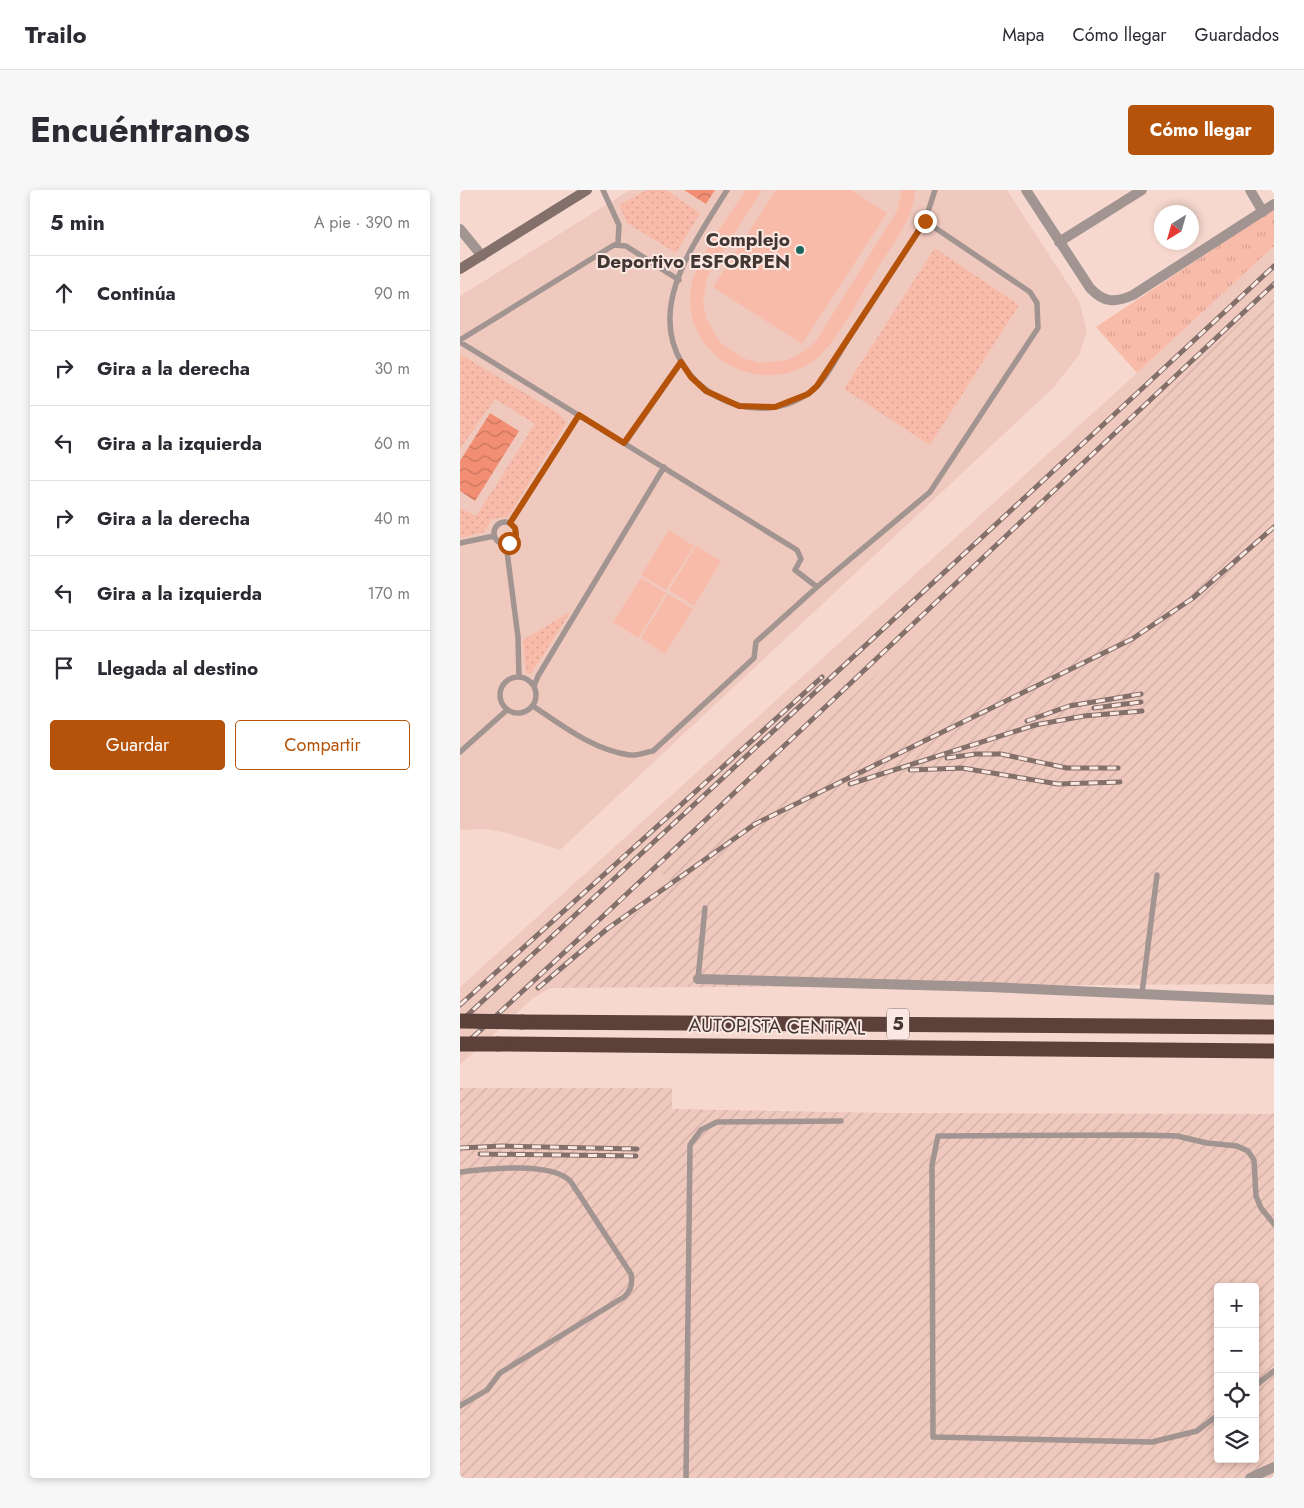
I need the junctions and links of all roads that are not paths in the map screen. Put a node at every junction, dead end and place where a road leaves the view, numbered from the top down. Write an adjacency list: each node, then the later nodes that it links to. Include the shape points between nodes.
1 (587, 190): 14 (main road)
2 (603, 190): 13 (lane, via 619,224)
3 (727, 190): 16 (lane, via 688,254)
4 (935, 190): 10 (lane)
5 (1026, 190): 12 (street)
6 (1142, 190): 12 (street)
7 (1250, 190): 9 (street)
8 (1274, 204): 9 (street)
9 (1263, 212): 12 (street, via 1133,295 1113,302 1098,296 1090,288)
10 (925, 221): 18 (lane, via 817,386 808,394 775,407 739,406 706,391); 26 (lane, via 1030,292 1037,303 1038,328 930,492)
11 (460, 229): 14 (street)
12 (1059, 242)
13 (618, 244): 16 (lane); 17 (lane)
14 (482, 256): 15 (main road)
15 (460, 270)
16 (679, 280): 18 (lane, via 671,303 670,328)
17 (460, 341): 19 (lane)
18 (681, 362): 20 (lane)
19 (579, 415): 20 (lane); 22 (lane)
20 (624, 443): 21 (lane)
21 (664, 467): 26 (lane, via 797,550 801,559 795,570); 28 (lane)
22 (510, 523): 23 (lane, via 503,522 497,526); 25 (lane, via 516,535)
23 (494, 536): 24 (lane); 25 (lane, via 498,542)
24 (460, 544)
25 (506, 544): 27 (lane, via 518,637)
26 (817, 587): 29 (lane, via 756,642 754,658 653,751 632,755 607,750)
27 (519, 676): 28 (lane); 30 (lane, via 508,679 500,690 500,698)
28 (534, 686): 29 (lane)
29 (533, 706): 30 (lane, via 523,713)
30 (507, 710): 31 (lane)
31 (460, 752)
32 (1157, 875): 35 (lane)
33 (705, 908): 34 (lane)
34 (698, 979): 35 (street)
35 (1142, 994): 36 (street)
36 (1274, 1000)
37 (460, 1021): 38 (highway, AUTOPISTA CENTRAL / 5, bridge)
38 (1274, 1027)
39 (460, 1044): 40 (highway, AUTOPISTA CENTRAL / 5, bridge)
40 (1274, 1051)
41 (841, 1121): 49 (lane, via 717,1122 701,1130 693,1139 689,1150)
42 (460, 1172): 46 (lane, via 502,1168 554,1171 564,1175 631,1274 632,1282 624,1298 500,1373 487,1390)
43 (1274, 1224): 47 (lane, via 1258,1202 1254,1189 1254,1160 1243,1147 1143,1134 938,1136 932,1165 933,1437 1152,1442 1197,1431)
44 (1274, 1371): 45 (lane)
45 (1259, 1383)
46 (460, 1406)
47 (1214, 1418)
48 (1274, 1467): 50 (street)
49 (686, 1478)
50 (1250, 1478)

